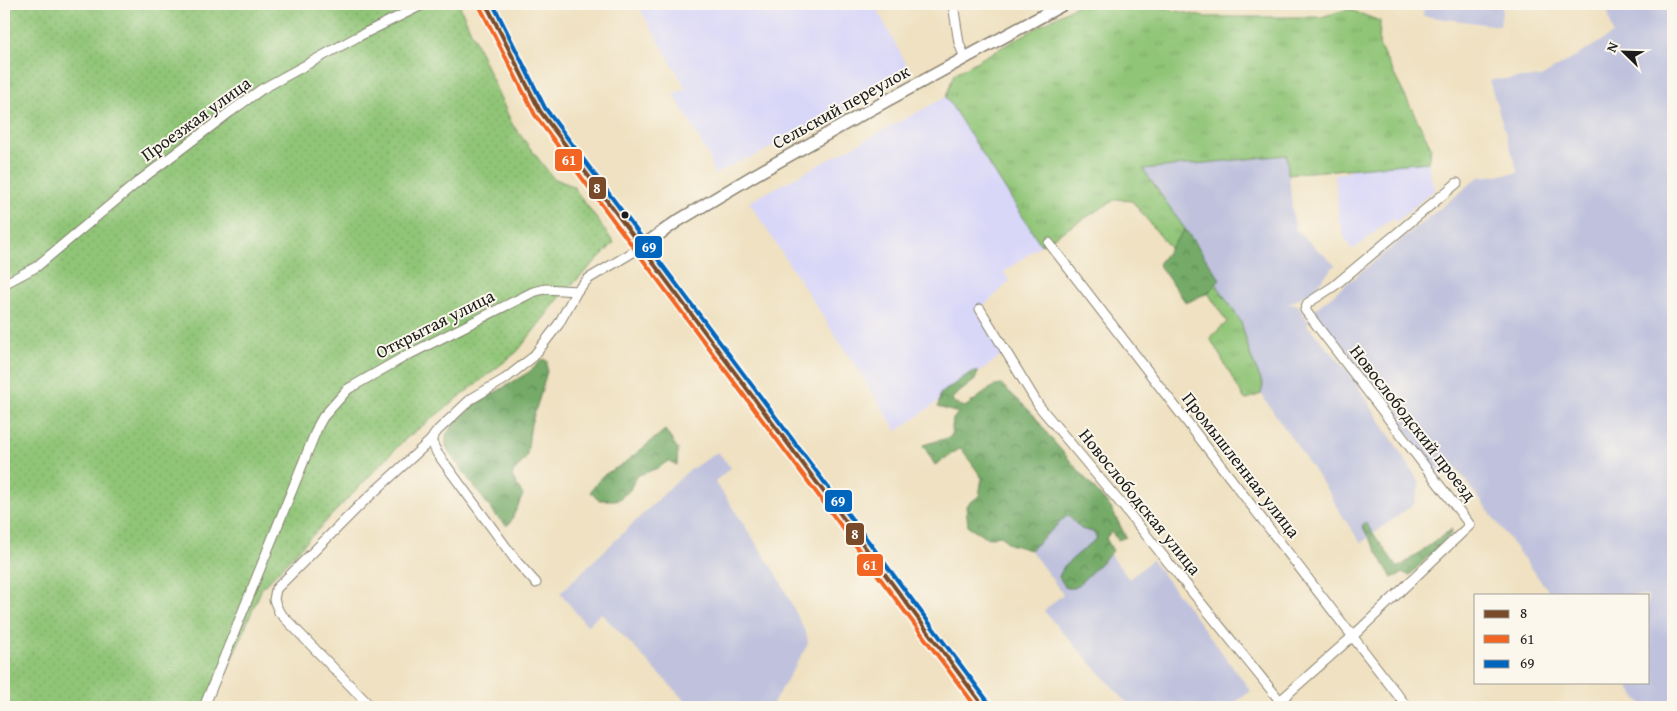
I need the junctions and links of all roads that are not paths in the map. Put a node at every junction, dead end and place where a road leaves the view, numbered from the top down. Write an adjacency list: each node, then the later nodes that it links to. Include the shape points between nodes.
1 (424, 4): 9 (street, Проезжая улица, via 262,89 139,181 36,267)
2 (486, 4): 8 (main road, via 540,110)
3 (953, 4): 5 (street, via 959,43)
4 (1064, 4): 5 (street, Сельский переулок)
5 (965, 58): 8 (street, Сельский переулок, via 753,176 676,222)
6 (1457, 183): 14 (street, Новослободский проезд, via 1334,286 1308,303 1305,310 1470,525)
7 (1049, 243): 14 (street, Промышленная улица)
8 (640, 248): 10 (street, via 588,278); 18 (main road)
9 (4, 284)
10 (577, 291): 12 (street, via 558,325 533,356 505,379 471,399 437,430); 16 (street, Открытая улица, via 545,288 524,296 348,389 323,417)
11 (980, 309): 15 (street, Новослободская улица, via 1039,406)
12 (431, 440): 13 (street, via 437,453 517,562); 17 (street, via 276,589 274,600 278,612)
13 (536, 583)
14 (1353, 636): 15 (street, Новослободский проезд); 19 (street, Промышленная улица)
15 (1280, 705)
16 (204, 707)
17 (371, 707)
18 (984, 707)
19 (1407, 707)

